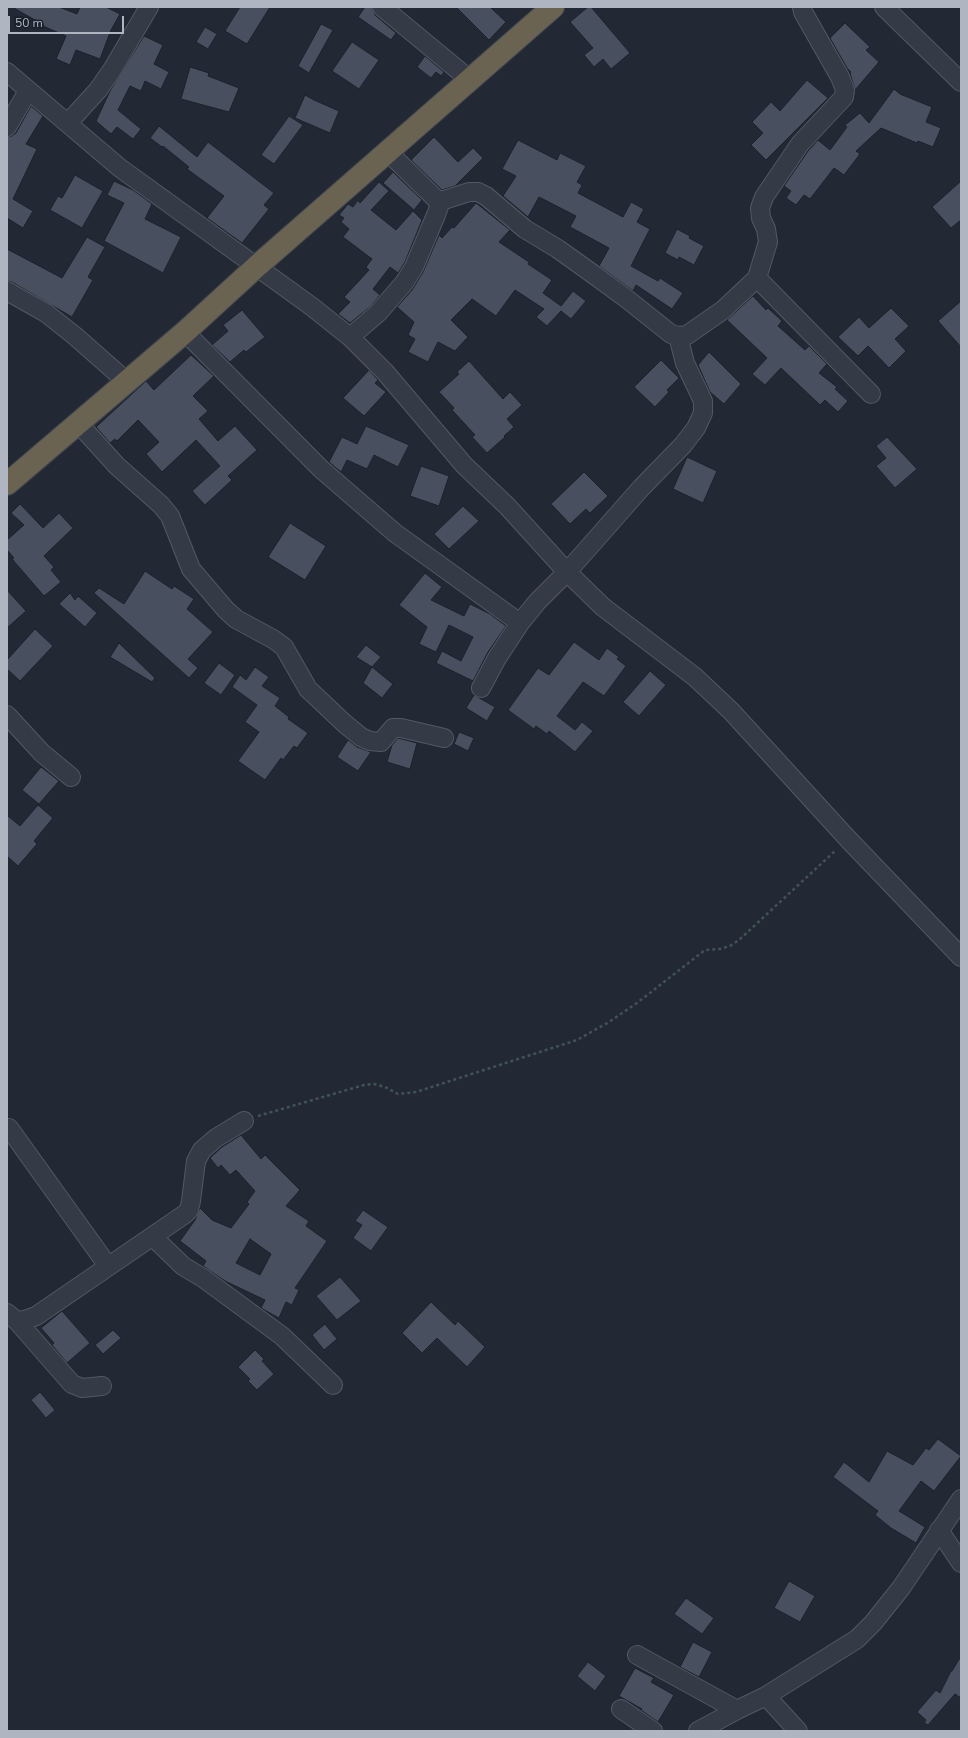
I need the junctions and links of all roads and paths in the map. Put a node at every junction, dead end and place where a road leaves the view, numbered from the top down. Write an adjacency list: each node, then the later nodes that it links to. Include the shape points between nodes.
1 (149, 7): 10 (street, via 102,85)
2 (382, 7): 7 (street)
3 (553, 7): 7 (highway)
4 (802, 7): 15 (street, via 840,77 845,90 844,97 800,144 764,197 760,208 768,242)
5 (884, 7): 8 (street)
6 (7, 72): 9 (street)
7 (469, 79): 12 (highway)
8 (961, 82)
9 (28, 91): 10 (street); 11 (street)
10 (68, 123): 14 (street, via 120,168)
11 (7, 127)
12 (387, 151): 13 (street); 14 (highway)
13 (441, 201): 18 (street, via 469,192 478,192 486,196 525,229 558,249 622,295 663,329); 19 (street, via 414,267 404,283 378,313)
14 (256, 267): 17 (highway); 19 (street)
15 (757, 278): 18 (street, via 722,310 687,334); 21 (street)
16 (7, 291): 20 (street, via 46,313)
17 (185, 332): 20 (highway); 25 (street, via 326,474 395,533)
18 (678, 336): 24 (street, via 685,363 703,401 703,413 696,428)
19 (350, 337): 24 (street, via 385,372 464,465 507,506)
20 (126, 382): 22 (highway)
21 (871, 394)
22 (78, 423): 23 (highway); 28 (street, via 170,516 191,569 226,610 236,619 284,647 308,689 344,723 370,741 381,742 393,728)
23 (8, 480)
24 (567, 572): 25 (street, via 537,602); 30 (street, via 603,607 670,657 731,711)
25 (520, 624): 26 (street)
26 (481, 688)
27 (7, 715): 29 (street, via 42,753)
28 (444, 738)
29 (71, 777)
30 (848, 839): 31 (street); 32 (path, via 739,940 720,949 705,950 637,1003 576,1040 416,1092 398,1094 385,1086 364,1085)
31 (961, 957)
32 (244, 1121): 34 (street, via 202,1150 196,1161 189,1210)
33 (9, 1128): 35 (street)
34 (153, 1237): 35 (street); 38 (street, via 182,1266 282,1336)
35 (108, 1266): 36 (street, via 36,1316 25,1320)
36 (12, 1317): 37 (street, via 72,1384 82,1388)
37 (102, 1386)
38 (333, 1386)
39 (961, 1499): 40 (street)
40 (939, 1530): 41 (street); 43 (street, via 901,1588 873,1623 857,1638)
41 (961, 1563)
42 (638, 1655): 45 (street)
43 (766, 1696): 45 (street); 48 (street)
44 (621, 1708): 46 (street)
45 (737, 1710): 47 (street)
46 (653, 1731)
47 (698, 1731)
48 (798, 1731)

